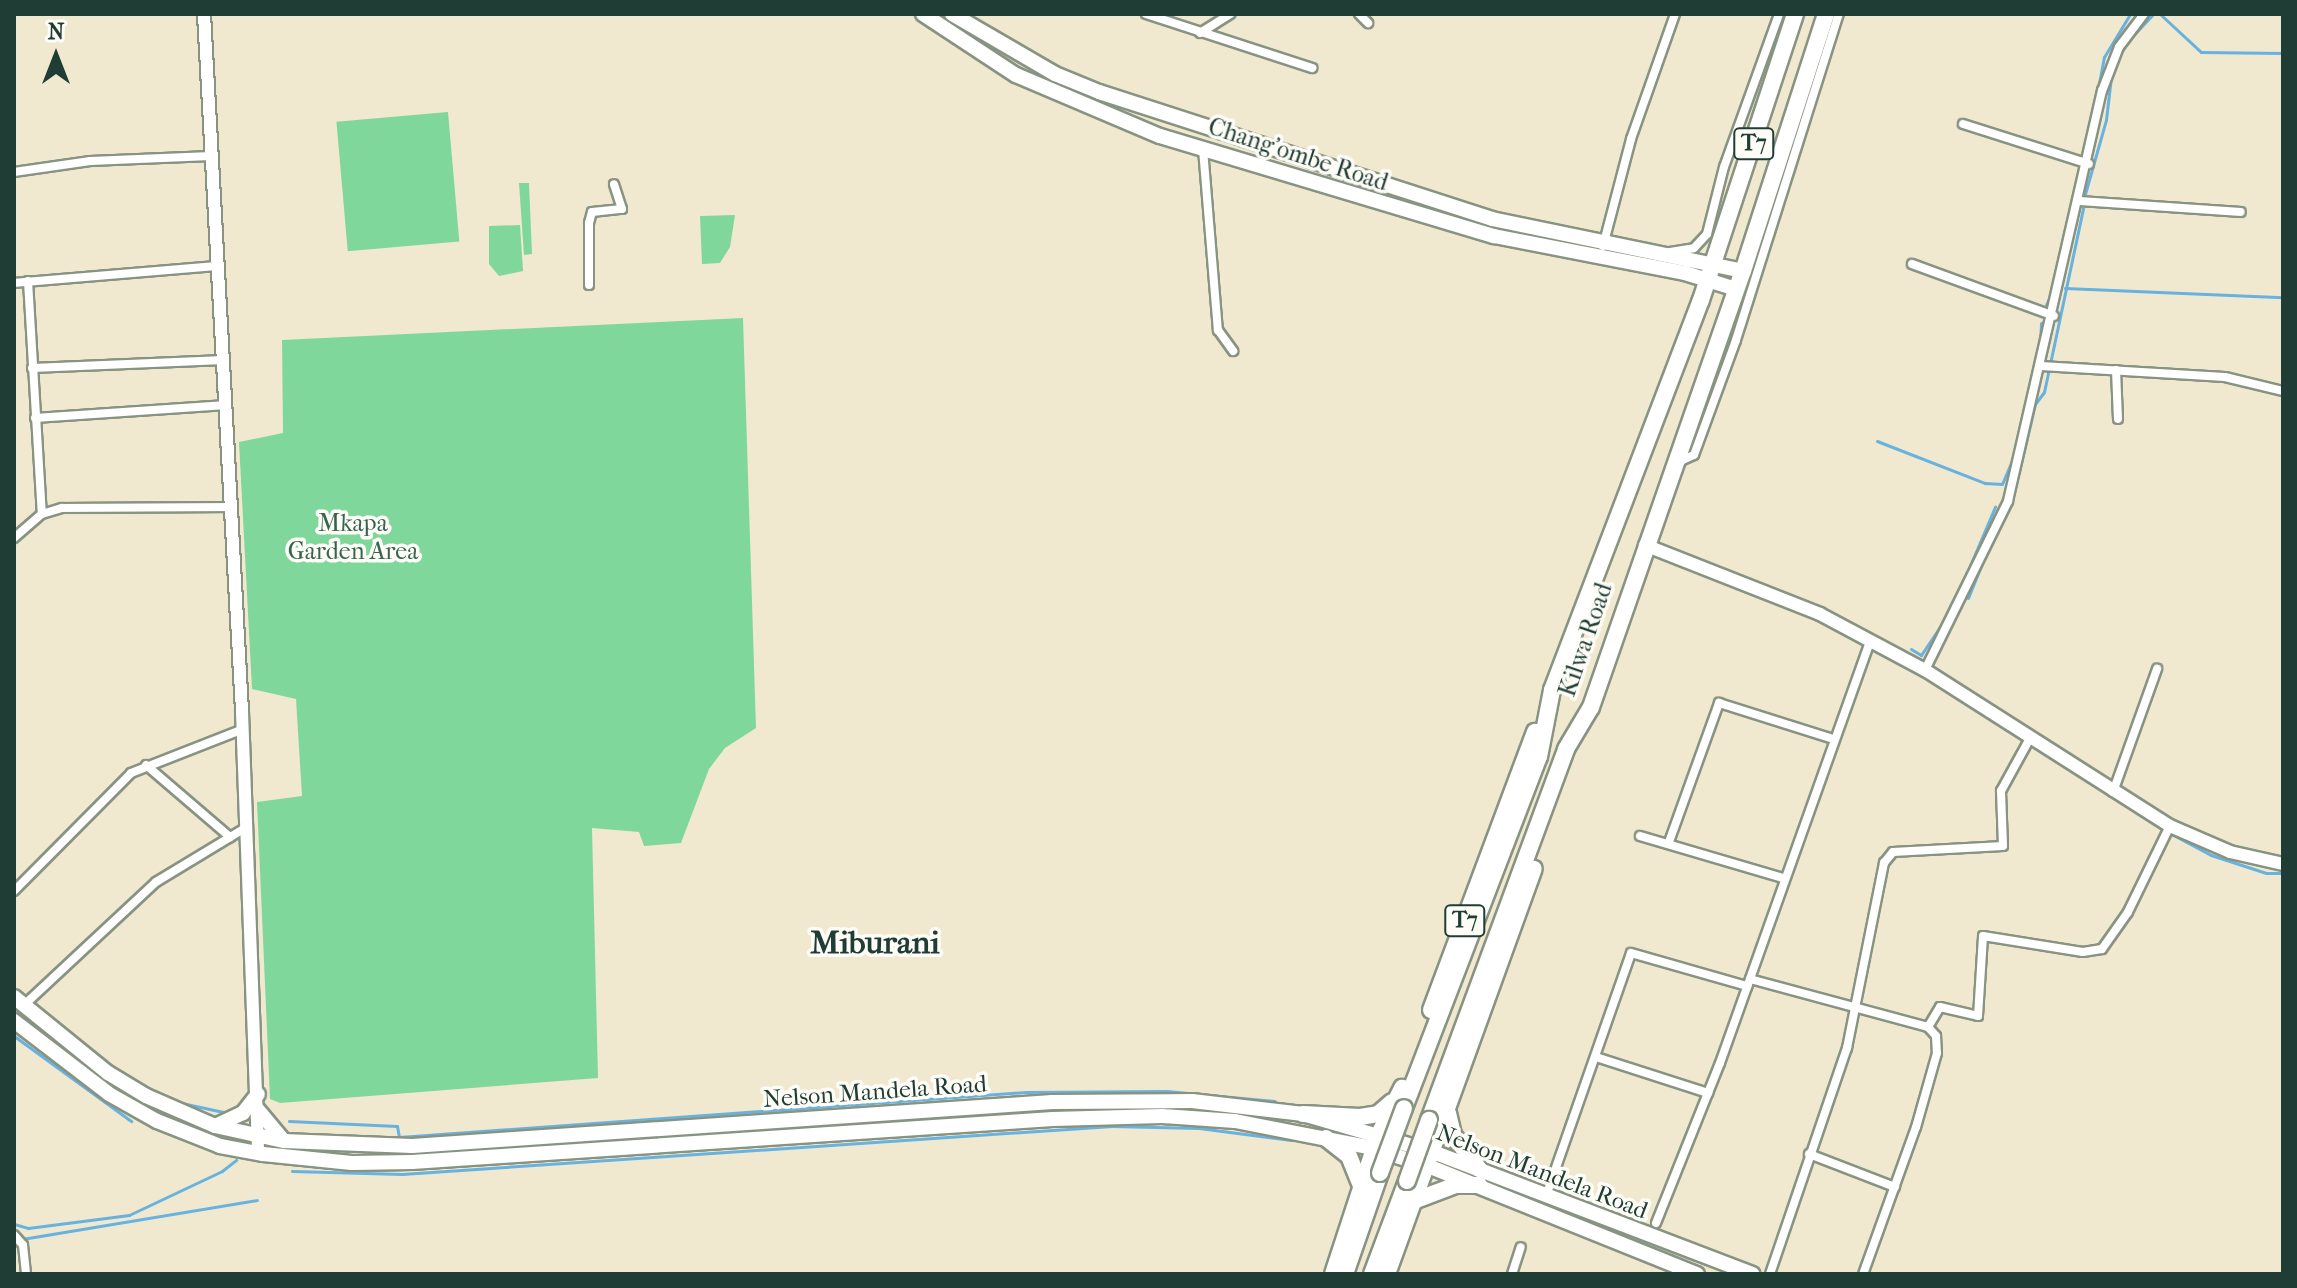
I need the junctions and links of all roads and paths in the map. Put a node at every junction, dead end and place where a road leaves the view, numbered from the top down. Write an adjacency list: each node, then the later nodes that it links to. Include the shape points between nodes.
1 (204, 14): 18 (street)
2 (923, 14): 17 (main road, Chang'ombe Road, via 1034,83)
3 (952, 14): 25 (main road, Chang'ombe Road, via 1055,74 1099,92 1492,219)
4 (1146, 14): 14 (street)
5 (1230, 14): 14 (street)
6 (1359, 14): 13 (street)
7 (1675, 14): 25 (street, via 1631,139)
8 (1779, 14): 26 (street, via 1724,167 1707,234 1694,248)
9 (1795, 14): 24 (highway, Kilwa Road / T7)
10 (1826, 14): 30 (highway, Kilwa Road / T7)
11 (1839, 14): 47 (street, via 1736,340 1694,455)
12 (2144, 14): 19 (street, via 2109,66)
13 (1368, 23)
14 (1200, 33): 15 (street)
15 (1312, 68)
16 (1963, 124): 19 (street)
17 (1203, 148): 29 (main road, Chang'ombe Road, via 1494,236); 38 (street, via 1218,330)
18 (211, 156): 20 (street, via 90,161); 28 (street)
19 (2089, 164): 22 (street)
20 (14, 172)
21 (614, 184): 34 (street, via 622,209 592,212 589,223)
22 (2080, 201): 23 (street); 37 (street)
23 (2241, 212)
24 (1721, 242): 29 (main road); 31 (highway, Kilwa Road / T7)
25 (1603, 246): 26 (main road, Chang'ombe Road)
26 (1647, 253): 29 (main road, Chang'ombe Road)
27 (1912, 264): 37 (street)
28 (218, 266): 32 (street); 39 (street)
29 (1682, 266): 31 (main road, Chang'ombe Road); 36 (main road)
30 (1743, 271): 31 (main road, Chang'ombe Road); 35 (highway, Kilwa Road / T7)
31 (1711, 273): 35 (main road, Chang'ombe Road); 36 (highway, Kilwa Road / T7)
32 (28, 281): 33 (street); 41 (street)
33 (14, 283)
34 (589, 285)
35 (1736, 289): 47 (highway, Kilwa Road / T7)
36 (1701, 300): 77 (highway, Kilwa Road / T7, via 1552,690 1539,757)
37 (2054, 316): 40 (street)
38 (1233, 351)
39 (224, 360): 41 (street); 44 (street)
40 (2041, 366): 42 (street); 54 (street, via 2008,501)
41 (32, 368): 45 (street)
42 (2116, 370): 43 (street, via 2225,377); 46 (street)
43 (2283, 391)
44 (227, 405): 45 (street); 48 (street)
45 (35, 418): 49 (street)
46 (2118, 419)
47 (1676, 462): 51 (highway, Kilwa Road / T7)
48 (232, 507): 49 (street, via 83,506); 56 (street)
49 (42, 514): 50 (street)
50 (14, 538)
51 (1645, 545): 52 (street, via 1820,614); 55 (highway, Kilwa Road / T7)
52 (1870, 641): 54 (street); 57 (street)
53 (2157, 669): 60 (street)
54 (1925, 670): 58 (street)
55 (1591, 707): 79 (highway, T7); 100 (highway, Kilwa Road / T7, bridge, via 1566,749)
56 (243, 729): 59 (street); 62 (street)
57 (1833, 739): 65 (street, via 1719,703); 67 (street)
58 (2029, 740): 60 (street); 71 (street, via 2001,791 2003,846 1893,852 1884,863)
59 (146, 765): 64 (street); 68 (street, via 112,790)
60 (2113, 792): 61 (street)
61 (2170, 826): 66 (street, via 2230,852); 73 (street, via 2128,912 2102,949 2083,952 1983,936 1978,1016 1940,1007)
62 (245, 828): 64 (street); 76 (street)
63 (1640, 836): 65 (street)
64 (230, 837): 70 (street, via 156,882)
65 (1669, 842): 67 (street)
66 (2283, 864)
67 (1783, 878): 69 (street)
68 (14, 891)
69 (1748, 983): 71 (street); 74 (street, via 1631,953); 75 (street)
70 (19, 1001): 81 (main road, Nelson Mandela Road, via 108,1073)
71 (1857, 1008): 73 (street); 87 (street)
72 (14, 1021): 86 (main road, Nelson Mandela Road, via 109,1094 157,1121 220,1146)
73 (1928, 1027): 91 (street, via 1936,1036 1937,1053)
74 (1596, 1057): 75 (street); 92 (street)
75 (1708, 1093): 94 (street)
76 (258, 1094): 78 (street); 81 (main road, via 243,1113)
77 (1402, 1100): 80 (highway, via 1378,1114); 85 (highway, T7); 99 (highway, Kilwa Road / T7, bridge)
78 (258, 1110): 82 (street); 84 (main road)
79 (1447, 1111): 88 (highway, T7); 89 (highway, via 1453,1135)
80 (1303, 1114): 84 (main road, Nelson Mandela Road, via 1192,1101 1118,1100 412,1146); 85 (main road, Nelson Mandela Road)
81 (215, 1126): 82 (main road, Nelson Mandela Road)
82 (260, 1136): 84 (main road, Nelson Mandela Road); 86 (street)
83 (1326, 1138): 85 (main road, Nelson Mandela Road); 86 (main road, Nelson Mandela Road, via 1235,1121 1124,1116 475,1160 352,1163); 90 (highway, via 1349,1156)
84 (284, 1141)
85 (1376, 1143): 88 (main road, Nelson Mandela Road); 90 (highway, T7)
86 (258, 1153)
87 (1809, 1154): 91 (street); 105 (street)
88 (1430, 1159): 89 (main road, Nelson Mandela Road); 93 (highway, T7)
89 (1479, 1177): 92 (main road, Nelson Mandela Road); 93 (highway); 103 (main road, Nelson Mandela Road)
90 (1361, 1186): 98 (highway, T7)
91 (1895, 1187): 106 (street)
92 (1546, 1196): 104 (main road, Nelson Mandela Road)
93 (1416, 1200): 101 (highway, T7)
94 (1656, 1223)
95 (15, 1236): 97 (street, via 24,1248)
96 (1521, 1247): 102 (street)
97 (26, 1274)
98 (1333, 1274)
99 (1345, 1274)
100 (1372, 1274)
101 (1387, 1274)
102 (1512, 1274)
103 (1697, 1274)
104 (1752, 1274)
105 (1770, 1274)
106 (1863, 1274)

